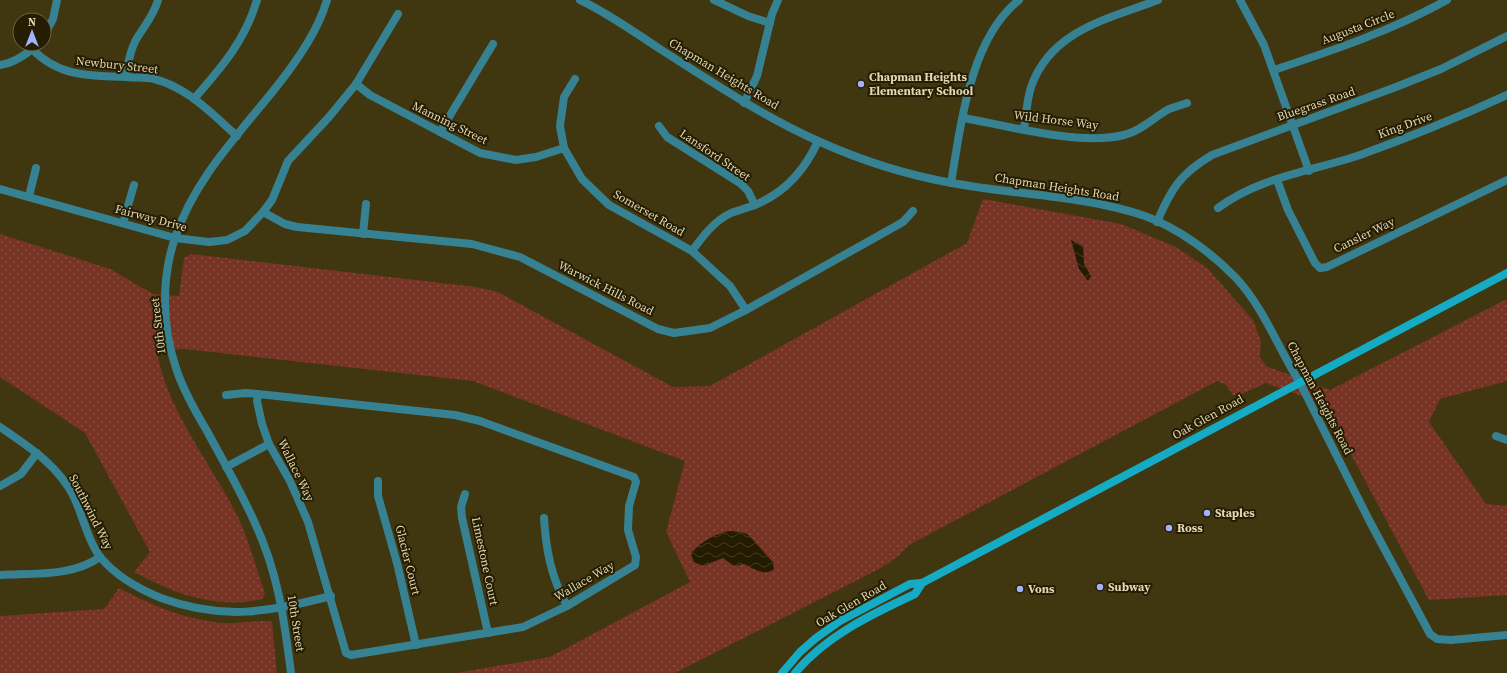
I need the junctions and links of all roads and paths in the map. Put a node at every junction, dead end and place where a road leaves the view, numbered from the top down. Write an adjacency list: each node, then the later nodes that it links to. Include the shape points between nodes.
1 (57, 0): 13 (street)
2 (158, 0): 21 (street, via 154,13 136,40 128,60)
3 (257, 0): 25 (street, via 245,33 227,61)
4 (327, 0): 33 (street, 10th Street, via 311,37 294,64)
5 (580, 0): 26 (street, Chapman Heights Road)
6 (714, 0): 14 (street)
7 (778, 0): 14 (street)
8 (1019, 0): 28 (street, via 996,25 983,48 973,73)
9 (1158, 0): 31 (street, via 1081,28 1068,37 1042,66 1031,87)
10 (1240, 0): 20 (street, via 1260,35)
11 (1447, 0): 20 (street, Augusta Circle, via 1380,33)
12 (398, 14): 23 (street, Fairway Drive)
13 (52, 21)
14 (770, 23): 26 (street, via 757,76)
15 (1507, 36): 29 (street, Bluegrass Road, via 1396,88)
16 (493, 44): 32 (street)
17 (28, 52): 19 (street)
18 (38, 52): 21 (street, Newbury Street, via 42,60 62,70 78,74)
19 (0, 65)
20 (1274, 70): 29 (street)
21 (126, 77): 25 (street, Newbury Street, via 153,79)
22 (574, 79): 35 (street, Somerset Road, via 564,98 560,126)
23 (356, 84): 32 (street, Manning Street, via 370,95); 48 (street, Fairway Drive, via 288,161 272,200)
24 (1507, 95): 37 (street, King Drive, via 1452,121)
25 (194, 99): 33 (street, Newbury Street)
26 (744, 103): 34 (street, Chapman Heights Road)
27 (1186, 103): 31 (street, Wild Horse Way, via 1170,109 1135,131 1114,137 1091,138)
28 (964, 118): 31 (street, Wild Horse Way); 40 (street)
29 (1292, 124): 37 (street); 49 (street, Bluegrass Road, via 1223,150 1199,163 1188,171 1168,195)
30 (659, 126): 45 (street, Lansford Street, via 667,137 740,183 748,191)
31 (1024, 129)
32 (440, 132): 35 (street, Manning Street, via 480,153 516,160)
33 (237, 136): 52 (street, 10th Street, via 209,171 193,197)
34 (818, 141): 40 (street, Chapman Heights Road, via 905,172); 45 (street, via 796,177 774,195)
35 (564, 148): 53 (street, Somerset Road, via 582,179 609,205)
36 (36, 168): 43 (street)
37 (1308, 171): 38 (street, King Drive)
38 (1277, 180): 39 (street, Cansler Way, via 1288,210 1320,268 1327,267); 46 (street, King Drive, via 1255,186 1234,196)
39 (1507, 180)
40 (951, 183): 49 (street, Chapman Heights Road, via 1101,204 1145,216)
41 (134, 185): 50 (street)
42 (0, 189): 43 (street, Fairway Drive)
43 (29, 196): 50 (street, Fairway Drive)
44 (366, 204): 51 (street)
45 (755, 205): 53 (street, via 731,213 718,222 705,233)
46 (1218, 208)
47 (912, 211): 55 (street, Warwick Hills Road, via 903,222)
48 (263, 212): 51 (street, Warwick Hills Road, via 298,228); 52 (street, Fairway Drive, via 245,231 227,240 209,242)
49 (1157, 222): 56 (street, Chapman Heights Road, via 1212,256 1236,278 1259,308)
50 (124, 223): 52 (street, Fairway Drive)
51 (363, 234): 55 (street, Warwick Hills Road, via 472,244 505,252 520,257 658,329 674,333 710,328)
52 (174, 238): 64 (street, 10th Street, via 168,263 165,295 169,340 175,367)
53 (692, 251): 55 (street, Somerset Road, via 730,286)
54 (1507, 273): 56 (main road, Oak Glen Road)
55 (746, 310)
56 (1300, 383): 71 (main road, Oak Glen Road); 76 (street, Chapman Heights Road, via 1430,634 1437,639 1451,640)
57 (258, 394): 58 (street, Wallace Way); 62 (street, Wallace Way, via 262,424); 73 (street, Wallace Way, via 455,415 480,421 634,477 636,482 629,506 628,530 636,557 635,565)
58 (226, 396)
59 (0, 427): 63 (street, Southwind Way)
60 (1496, 436): 61 (street)
61 (1507, 440)
62 (269, 444): 64 (street); 72 (street, Wallace Way, via 290,481 308,522)
63 (37, 452): 66 (street, via 21,474); 69 (street, Southwind Way, via 61,476 73,495)
64 (226, 467): 74 (street, 10th Street, via 254,521 270,560)
65 (378, 481): 77 (street, Glacier Court, via 378,496)
66 (0, 486)
67 (464, 494): 75 (street, Limestone Court, via 462,518)
68 (544, 518): 73 (street, via 546,548 552,574)
69 (100, 557): 70 (street, via 89,565 72,570); 74 (street, Southwind Way, via 126,581 182,606 210,612 242,613)
70 (0, 575)
71 (922, 583): 79 (main road, Oak Glen Road, via 910,584 840,622 800,652); 80 (main road, Oak Glen Road, via 915,594 822,646)
72 (331, 596): 74 (street, Southwind Way); 77 (street, Wallace Way, via 342,647 346,653 351,655)
73 (567, 606): 75 (street, Wallace Way, via 523,626)
74 (282, 608): 78 (street, 10th Street)
75 (488, 633): 77 (street, Wallace Way)
76 (1507, 635)
77 (416, 645)
78 (291, 673)
79 (782, 673)
80 (795, 673)

